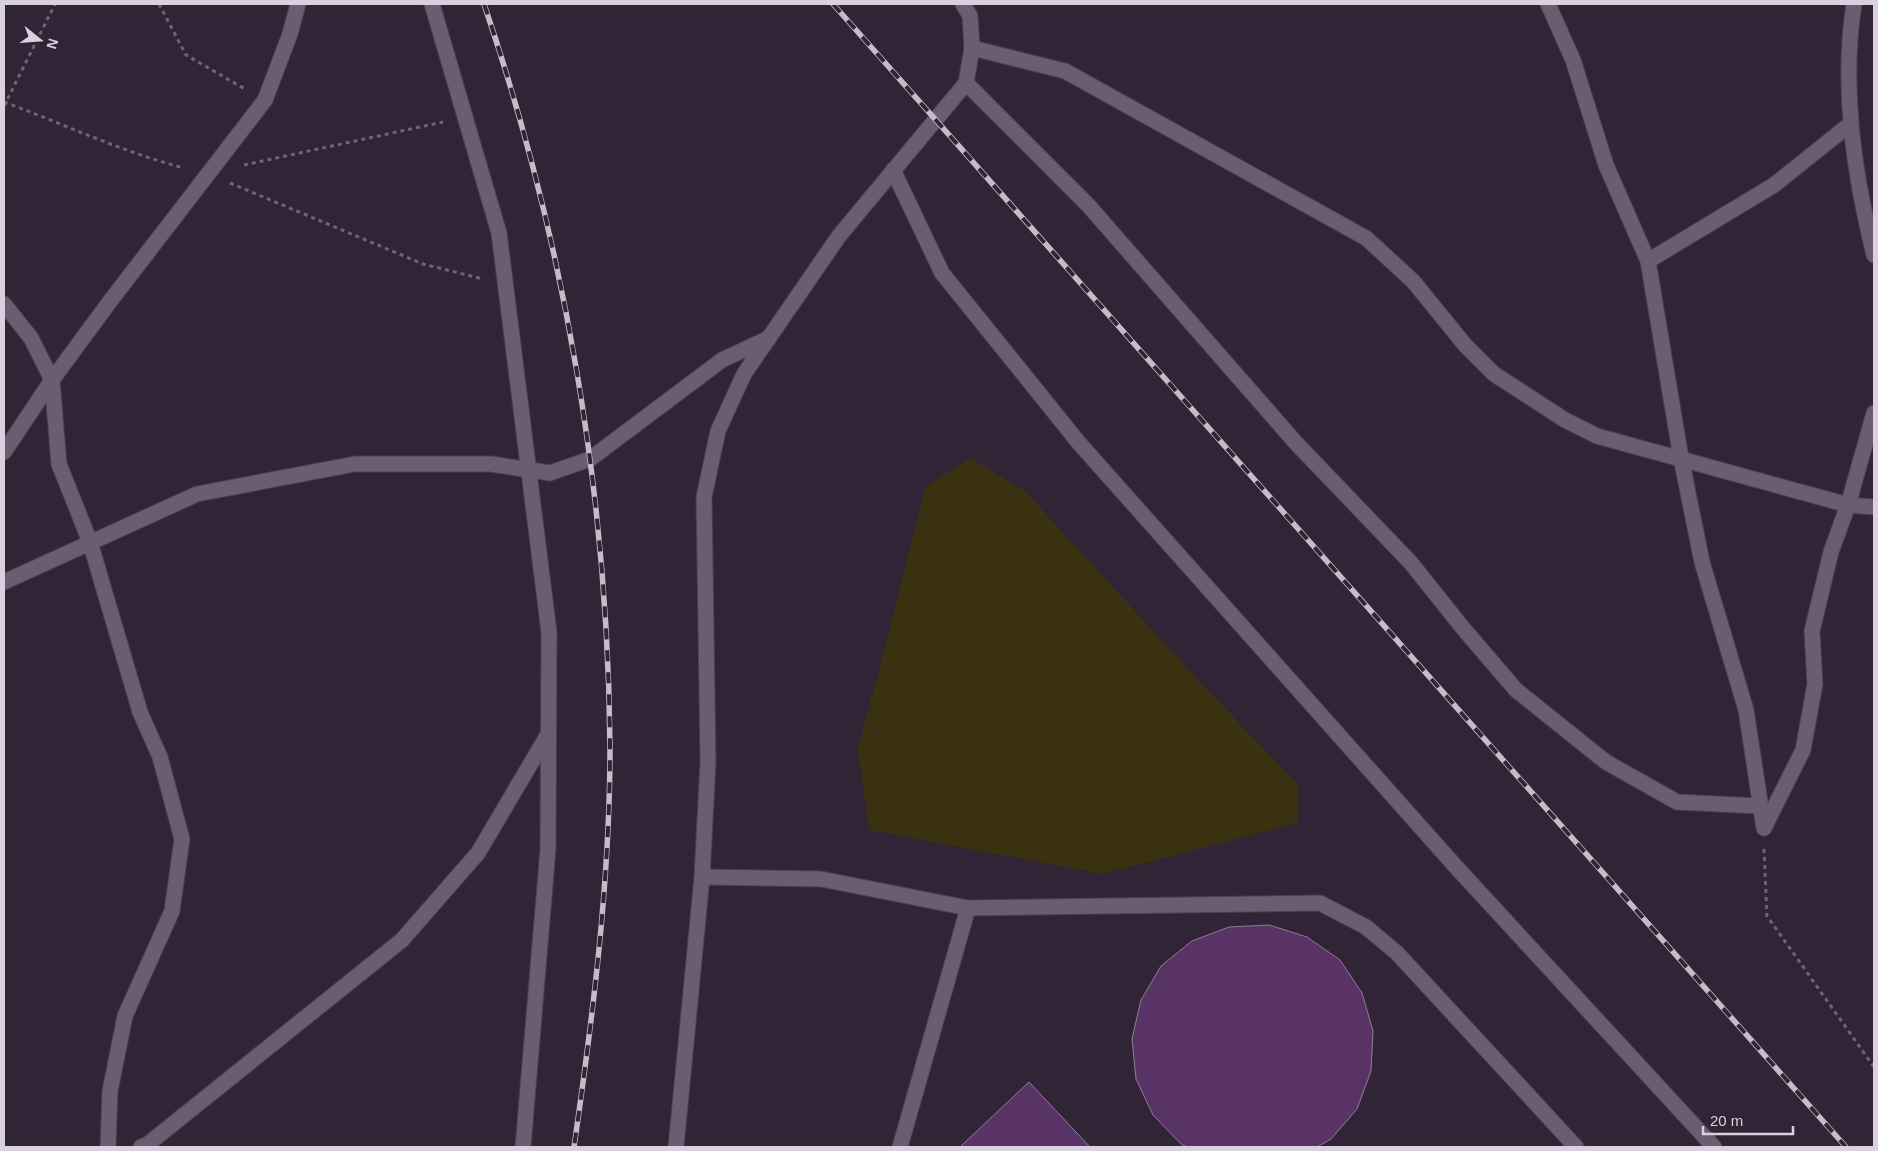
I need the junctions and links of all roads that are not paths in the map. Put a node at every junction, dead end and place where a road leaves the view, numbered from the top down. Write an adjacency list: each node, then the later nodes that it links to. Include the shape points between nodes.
1 (298, 4): 14 (street, via 266,100)
2 (432, 4): 18 (street, via 499,233)
3 (1548, 4): 11 (street, via 1572,60 1606,165)
4 (1854, 4): 8 (street, via 1849,35)
5 (970, 8): 6 (street)
6 (972, 48): 7 (street); 17 (street, via 1065,72 1366,238 1413,281 1465,345 1494,374 1565,420 1597,436)
7 (966, 83): 9 (street); 24 (street, via 1088,205 1241,382 1411,563 1516,690 1606,762 1677,802)
8 (1849, 125): 10 (street); 11 (street, via 1774,185)
9 (893, 170): 13 (street, via 839,236); 33 (street, via 942,273 1079,443 1457,868)
10 (1874, 255)
11 (1648, 262): 17 (street)
12 (4, 304): 14 (street, via 31,338)
13 (769, 338): 18 (street, via 722,360 590,459 550,473); 25 (street, via 744,374 718,431 704,497 708,762)
14 (52, 380): 16 (street); 21 (street, via 59,464)
15 (1874, 413): 19 (street)
16 (4, 452)
17 (1681, 458): 19 (street); 24 (street, via 1702,562 1746,710)
18 (528, 468): 21 (street, via 491,464 355,464 197,494); 23 (street, via 549,632)
19 (1848, 504): 20 (street); 24 (street, via 1830,552 1812,631 1815,684 1803,750 1764,828)
20 (1874, 506)
21 (90, 542): 22 (street); 27 (street, via 140,712 160,757 182,839 172,912 125,1016 110,1091)
22 (4, 582)
23 (548, 735): 28 (street, via 478,853 402,940); 29 (street, via 548,850)
24 (1760, 806)
25 (702, 877): 26 (street, via 822,879); 30 (street)
26 (968, 908): 31 (street); 32 (street, via 1320,903 1366,927 1397,953)
27 (108, 1147)
28 (141, 1147)
29 (523, 1147)
30 (676, 1147)
31 (900, 1147)
32 (1576, 1147)
33 (1714, 1147)

